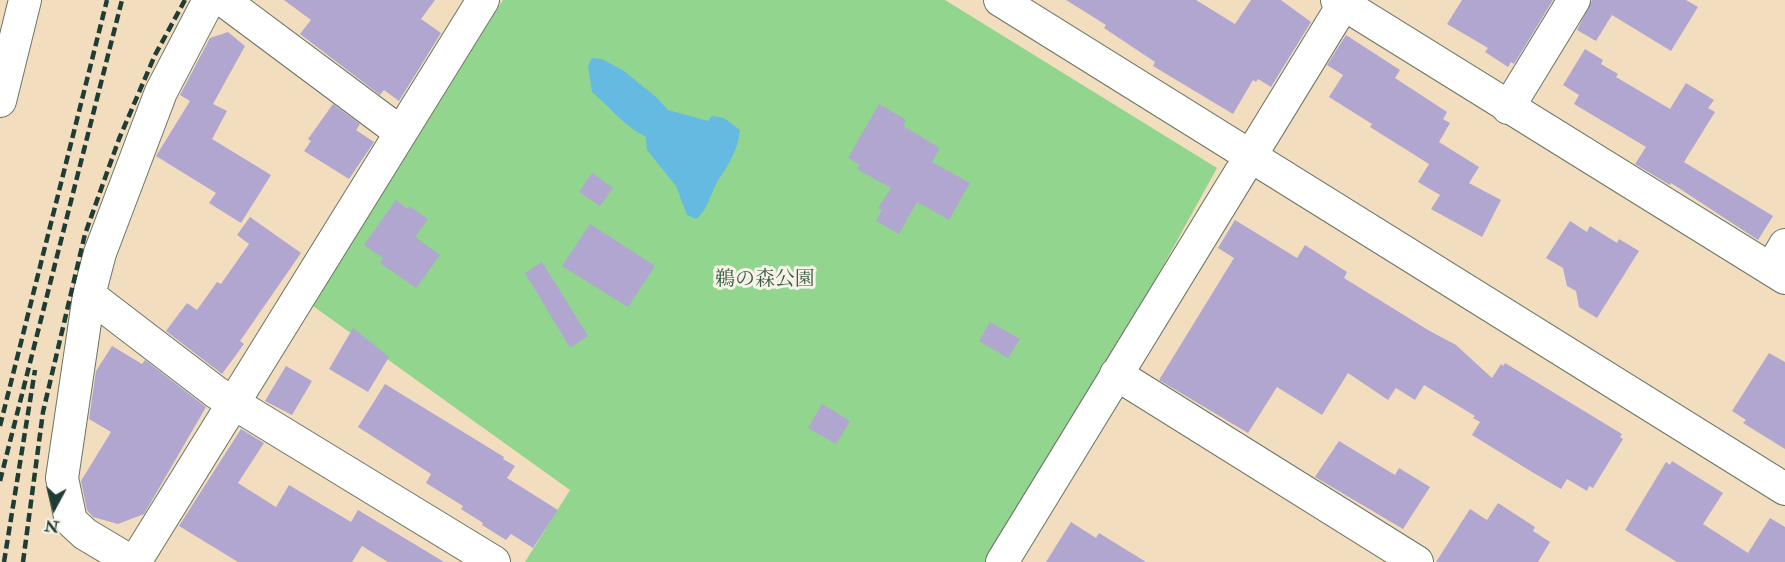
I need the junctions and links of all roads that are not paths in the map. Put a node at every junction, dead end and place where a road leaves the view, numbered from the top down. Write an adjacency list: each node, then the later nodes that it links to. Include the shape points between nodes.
1 (25, 0): 8 (street)
2 (209, 0): 13 (street, via 161,92 100,253)
3 (223, 0): 10 (street)
4 (483, 0): 10 (street)
5 (1000, 0): 11 (street)
6 (1574, 0): 9 (street)
7 (1342, 1): 9 (street); 11 (street)
8 (0, 101)
9 (1508, 108): 12 (street)
10 (400, 132): 15 (street)
11 (1251, 156): 14 (street); 16 (street)
12 (1780, 264)
13 (89, 295): 15 (street); 17 (street, via 62,478 70,521)
14 (1116, 374): 20 (street); 21 (street)
15 (233, 402): 18 (street); 19 (street)
16 (1785, 489)
17 (87, 548): 18 (street)
18 (134, 562)
19 (494, 562)
20 (1002, 562)
21 (1417, 562)

